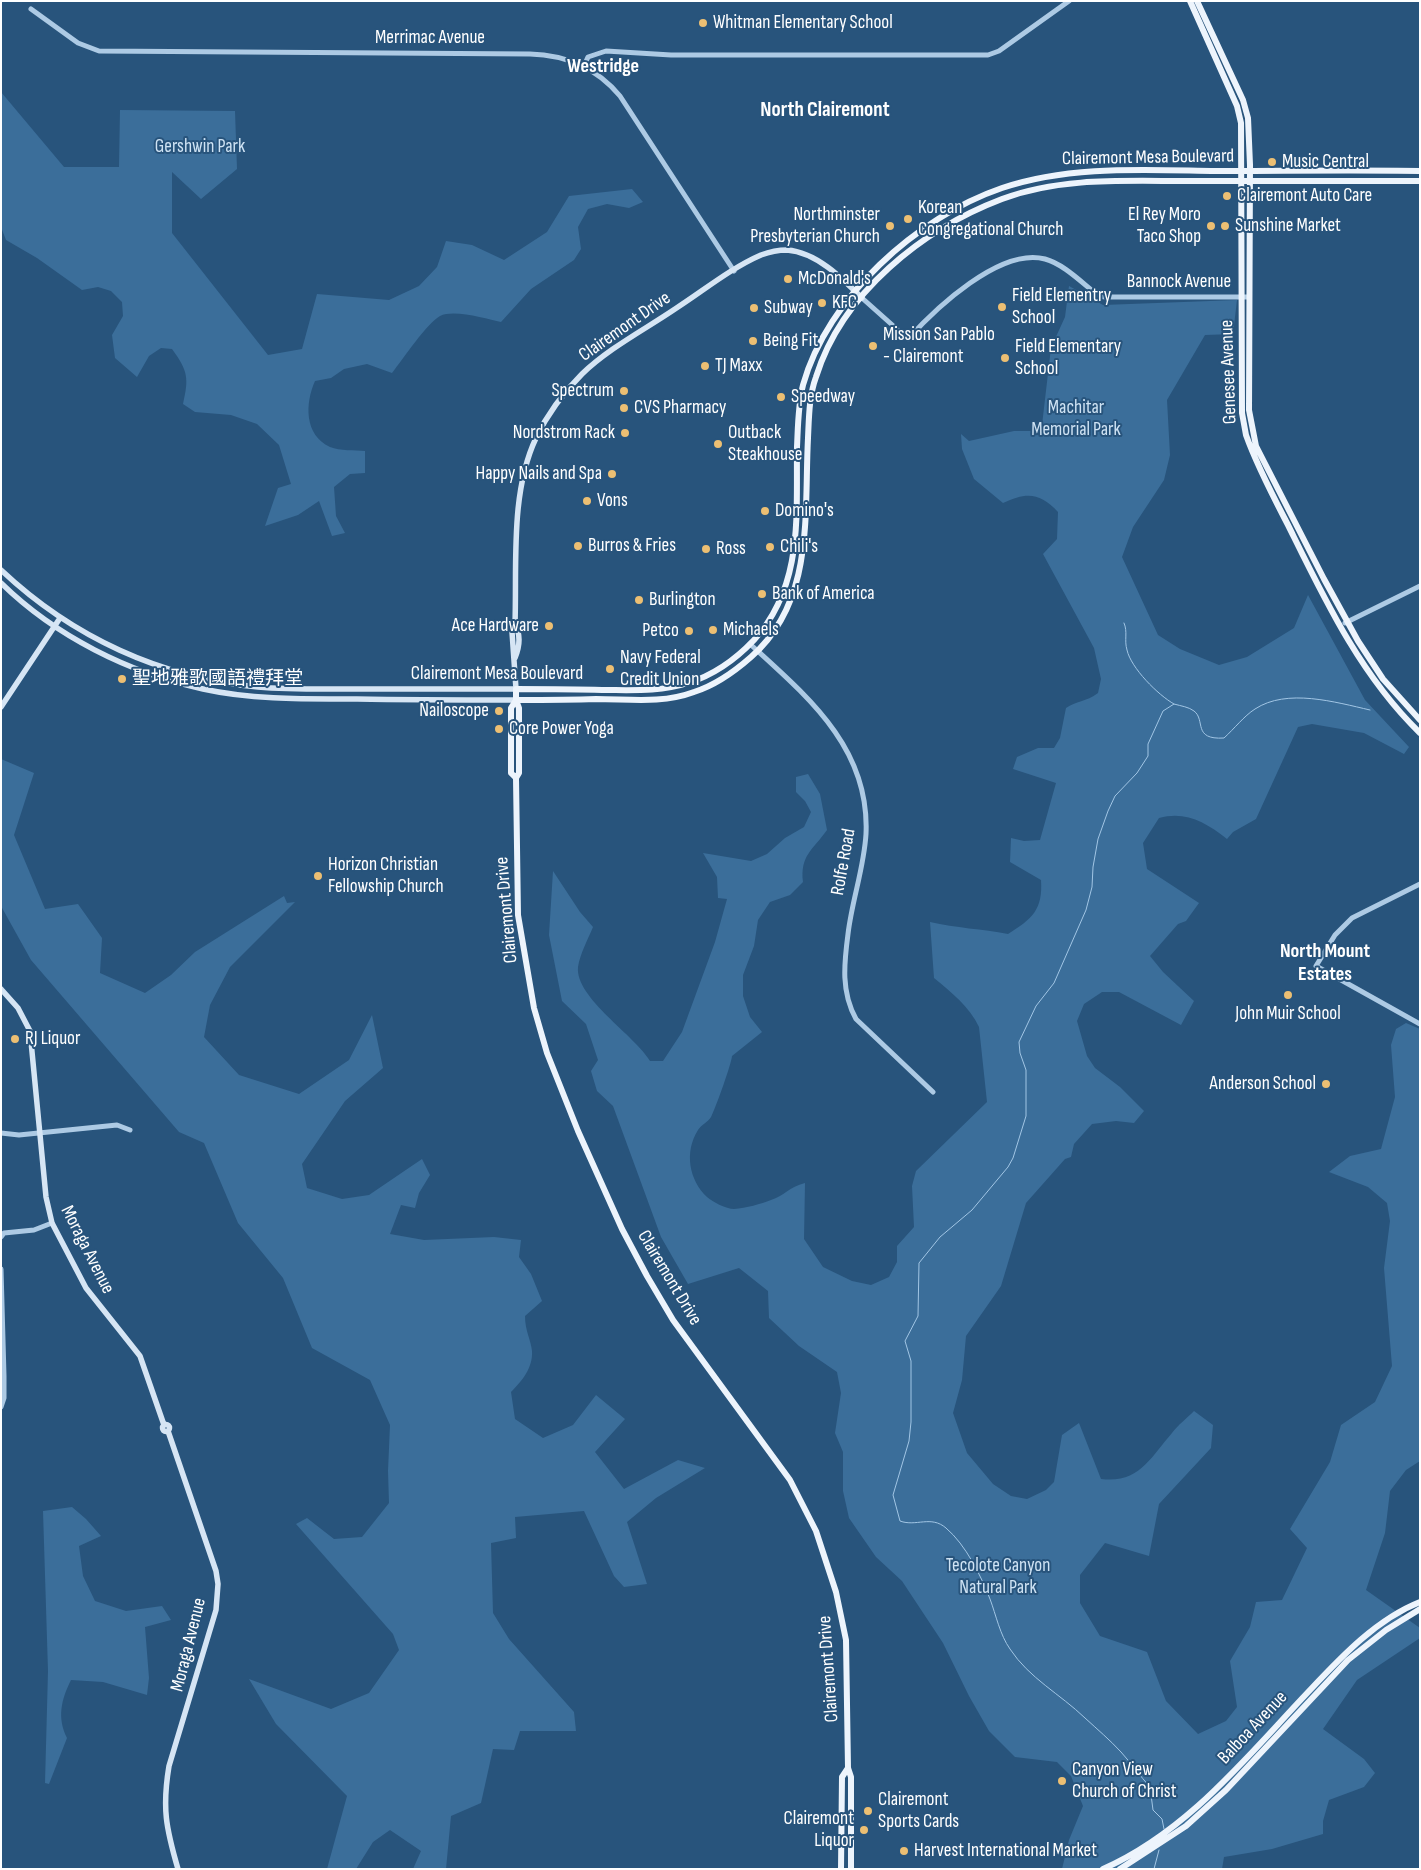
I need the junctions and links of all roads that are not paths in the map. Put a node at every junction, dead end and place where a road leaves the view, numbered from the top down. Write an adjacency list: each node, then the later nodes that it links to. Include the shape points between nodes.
1 (1069, 1): 5 (street, via 999,51 988,55 671,56 606,51 588,57)
2 (1190, 1): 6 (main road, Genesee Avenue, via 1239,110)
3 (1197, 1): 7 (main road, Genesee Avenue, via 1246,110)
4 (30, 9): 5 (street, Merrimac Avenue, via 78,43 99,51 530,54 559,57)
5 (584, 66): 12 (street, Merrimac Avenue, via 602,77 620,96)
6 (1242, 171): 7 (main road, Clairemont Mesa Boulevard); 9 (main road, Genesee Avenue); 13 (main road, Clairemont Mesa Boulevard, via 1069,173 1001,188 974,199 925,227 900,247)
7 (1250, 171): 8 (main road, Clairemont Mesa Boulevard); 10 (main road, Genesee Avenue)
8 (1420, 171)
9 (1242, 181): 10 (main road, Clairemont Mesa Boulevard); 14 (main road, Genesee Avenue); 15 (main road, Clairemont Mesa Boulevard, via 1070,184 1005,198 979,208 921,240 896,261)
10 (1250, 181): 11 (main road, Clairemont Mesa Boulevard); 14 (main road, Genesee Avenue)
11 (1420, 181)
12 (734, 270): 13 (main road, Clairemont Drive, via 768,252 789,250 818,260); 27 (main road, Clairemont Drive, via 596,362 563,396 547,419 529,457 522,482 518,518)
13 (856, 292): 15 (main road, Clairemont Drive); 16 (main road, Clairemont Mesa Boulevard, via 816,350 802,390)
14 (1246, 297): 15 (street, Bannock Avenue, via 1104,297 1054,263 1030,257 1005,265 945,300 908,339); 22 (main road, Genesee Avenue, via 1249,410 1254,438 1300,534); 23 (main road, Genesee Avenue, via 1242,413 1246,436)
15 (862, 298): 17 (main road, Clairemont Mesa Boulevard, via 834,333 815,377)
16 (798, 431): 17 (main road); 25 (main road, Clairemont Mesa Boulevard, via 792,563 781,602 765,628)
17 (807, 445): 26 (main road, Clairemont Mesa Boulevard, via 805,525 799,576 790,606)
18 (1, 570): 21 (main road, Clairemont Mesa Boulevard)
19 (1, 583): 24 (main road, Clairemont Mesa Boulevard)
20 (1420, 586): 22 (street)
21 (60, 618): 24 (main road); 27 (main road, Clairemont Mesa Boulevard, via 115,650 206,679 285,688)
22 (1349, 622): 23 (street); 30 (main road, Genesee Avenue, via 1383,679)
23 (1340, 626): 31 (main road, Genesee Avenue, via 1375,683)
24 (54, 627): 28 (main road, Clairemont Mesa Boulevard, via 136,668 204,690 284,699); 29 (main road)
25 (750, 644): 26 (street, Rolfe Road); 27 (main road, Clairemont Mesa Boulevard, via 719,670 677,686 646,690)
26 (758, 651): 28 (main road, Clairemont Mesa Boulevard, via 724,679 679,697 646,701); 35 (street, Rolfe Road, via 828,720 857,771 864,799 866,833 847,943 844,984 848,1004 856,1019)
27 (516, 689): 28 (main road, Clairemont Drive)
28 (516, 700): 45 (main road, Clairemont Drive, via 511,708 511,773 516,778 518,915 534,1008 547,1053 578,1131 647,1276 673,1320 786,1473 816,1531 836,1592 846,1640)
29 (1, 706)
30 (1420, 720)
31 (1420, 733)
32 (1420, 884): 34 (street, via 1352,918 1335,934 1316,966)
33 (1, 989): 38 (main road, Moraga Avenue, via 18,1008 30,1032)
34 (1420, 1024)
35 (933, 1092)
36 (130, 1130): 38 (street, via 118,1125)
37 (1, 1133): 38 (street)
38 (40, 1133): 39 (main road, Moraga Avenue, via 46,1197)
39 (52, 1223): 40 (street); 46 (main road, Moraga Avenue, via 86,1288 140,1356 218,1584 214,1618 165,1789 166,1826)
40 (1, 1236)
41 (1, 1269): 42 (street, via 4,1398)
42 (1, 1407)
43 (1420, 1602): 49 (main road, Balboa Avenue, via 1380,1626 1342,1656 1219,1786 1183,1819 1158,1838)
44 (1420, 1609): 50 (main road, Balboa Avenue, via 1386,1630 1348,1660 1226,1790 1186,1826)
45 (848, 1768): 47 (main road, Clairemont Drive, via 842,1777); 48 (main road, Clairemont Drive, via 851,1777)
46 (178, 1869)
47 (841, 1869)
48 (850, 1869)
49 (1103, 1869)
50 (1120, 1869)

